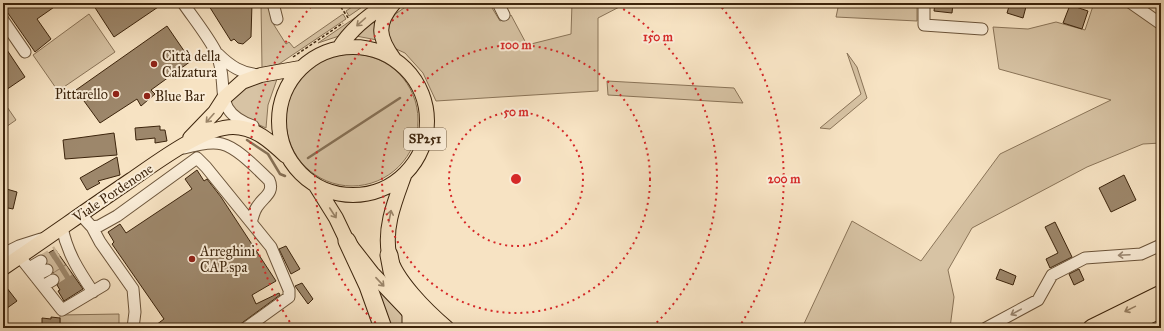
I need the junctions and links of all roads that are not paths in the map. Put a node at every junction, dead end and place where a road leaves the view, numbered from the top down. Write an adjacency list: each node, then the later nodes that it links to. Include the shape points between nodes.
1 (183, 3): 14 (street)
2 (274, 3): 9 (street)
3 (389, 3): 13 (main road, one-way to 13, via 367,16)
4 (394, 3): 16 (main road, SP251, via 384,15 382,23 384,43)
5 (498, 3): 8 (street)
6 (924, 3): 12 (street, via 924,25)
7 (1131, 3): 11 (street)
8 (504, 15)
9 (277, 19)
10 (3, 20): 15 (street)
11 (1161, 24)
12 (982, 29)
13 (338, 48): 16 (main road, SP251, via 368,48); 17 (main road, SP251)
14 (215, 50): 18 (street, via 236,69); 19 (street, via 222,69)
15 (25, 52)
16 (394, 59): 23 (main road, SP251, via 412,77 426,106 427,125 424,143 416,161)
17 (296, 63): 18 (main road, Viale Pordenone / SP251); 20 (main road, SP251, via 280,103 278,124)
18 (261, 75): 19 (main road, Viale Pordenone / SP251, via 242,82)
19 (224, 98): 20 (street, via 232,116); 21 (main road, Viale Pordenone / SP251, one-way to 21, via 202,127)
20 (282, 144): 22 (main road, SP251)
21 (176, 150): 22 (main road, Viale Pordenone / SP251, via 219,129 233,127 266,138); 25 (main road, Viale Pordenone / SP251); 26 (street, via 194,145 221,144 231,148 269,180 271,189 256,207)
22 (287, 157): 24 (main road, SP251, via 299,174)
23 (404, 176): 24 (main road, SP251, via 366,195 337,194); 33 (main road, one-way to 23, via 392,207)
24 (316, 186): 30 (main road, one-way to 30)
25 (80, 214): 27 (main road, Viale Pordenone / SP251); 28 (street)
26 (251, 222): 28 (street, via 197,158 116,216); 45 (street, via 271,247 290,290 289,297)
27 (62, 227): 29 (main road, Viale Pordenone / SP251); 41 (street, via 66,257)
28 (92, 228): 46 (street, via 133,289)
29 (49, 236): 32 (street, Viale Pordenone); 34 (main road, Viale Pordenone / SP251)
30 (347, 240): 44 (main road, one-way to 44); 48 (highway, via 368,286)
31 (1161, 245): 51 (street, one-way to 51, via 1141,254 1085,258 1052,275 1038,300)
32 (3, 254)
33 (389, 255): 44 (highway, via 392,271); 50 (main road, via 410,292 425,310)
34 (20, 257): 36 (main road, Viale Pordenone / SP251); 37 (street)
35 (44, 265): 37 (street)
36 (3, 268)
37 (32, 272): 40 (street)
38 (53, 280): 40 (street)
39 (104, 285): 41 (street)
40 (43, 286): 41 (street, via 62,310)
41 (94, 292)
42 (1161, 294): 52 (highway, one-way to 52)
43 (1161, 309): 53 (highway)
44 (411, 321): 49 (main road)
45 (262, 323): 47 (street)
46 (133, 328)
47 (246, 328)
48 (383, 328)
49 (430, 328)
50 (447, 328)
51 (986, 328)
52 (1092, 328)
53 (1122, 328)

